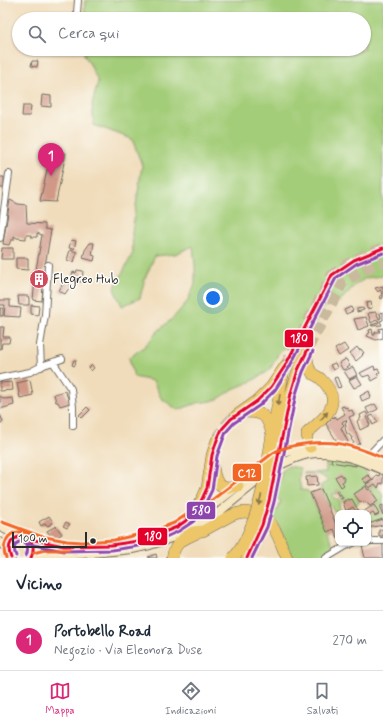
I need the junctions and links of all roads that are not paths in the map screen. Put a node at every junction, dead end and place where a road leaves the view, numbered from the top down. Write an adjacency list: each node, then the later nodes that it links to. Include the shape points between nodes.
1 (78, 0): 2 (street)
2 (77, 12)
3 (8, 174): 4 (street)
4 (0, 238)
5 (48, 265): 8 (street, via 40,345)
6 (62, 359): 7 (street)
7 (53, 362): 8 (street); 10 (street, via 71,389)
8 (41, 367): 9 (street)
9 (0, 378)
10 (73, 426)
11 (277, 435): 11 (highway, one-way to 11, via 261,413 239,414 271,387 285,366); 14 (highway, one-way to 11, via 306,441 307,433 324,417 333,403 332,392 309,368 308,350 298,370); 40 (highway, one-way to 40, bridge, via 256,515 245,540); 41 (highway, bridge, via 270,500)
12 (217, 440): 16 (highway)
13 (383, 440): 17 (street)
14 (310, 447): 15 (street); 17 (street, via 340,448)
15 (283, 453)
16 (212, 455): 23 (highway, via 214,474 220,485 228,488); 25 (highway, via 207,488)
17 (368, 456): 18 (street)
18 (383, 463)
19 (282, 464): 21 (street, via 308,454 330,454 356,459)
20 (262, 468): 23 (street)
21 (383, 470)
22 (260, 479): 29 (street, via 219,512)
23 (238, 486): 25 (street, via 216,503)
24 (251, 513): 28 (highway, via 241,512 232,515)
25 (191, 517): 30 (street, via 177,527 138,541 99,546 70,546)
26 (269, 522): 42 (highway)
27 (0, 527): 30 (street)
28 (203, 531): 29 (highway); 36 (highway, via 176,545)
29 (184, 533): 39 (street, via 132,549)
30 (25, 538): 35 (street, via 13,539); 38 (street, via 33,545 34,553)
31 (371, 541): 32 (street)
32 (383, 541)
33 (0, 542): 35 (street)
34 (346, 546): 43 (street)
35 (8, 550): 37 (street)
36 (173, 556)
37 (11, 558)
38 (31, 558)
39 (34, 558)
40 (233, 558)
41 (247, 558)
42 (287, 558)
43 (326, 558)

